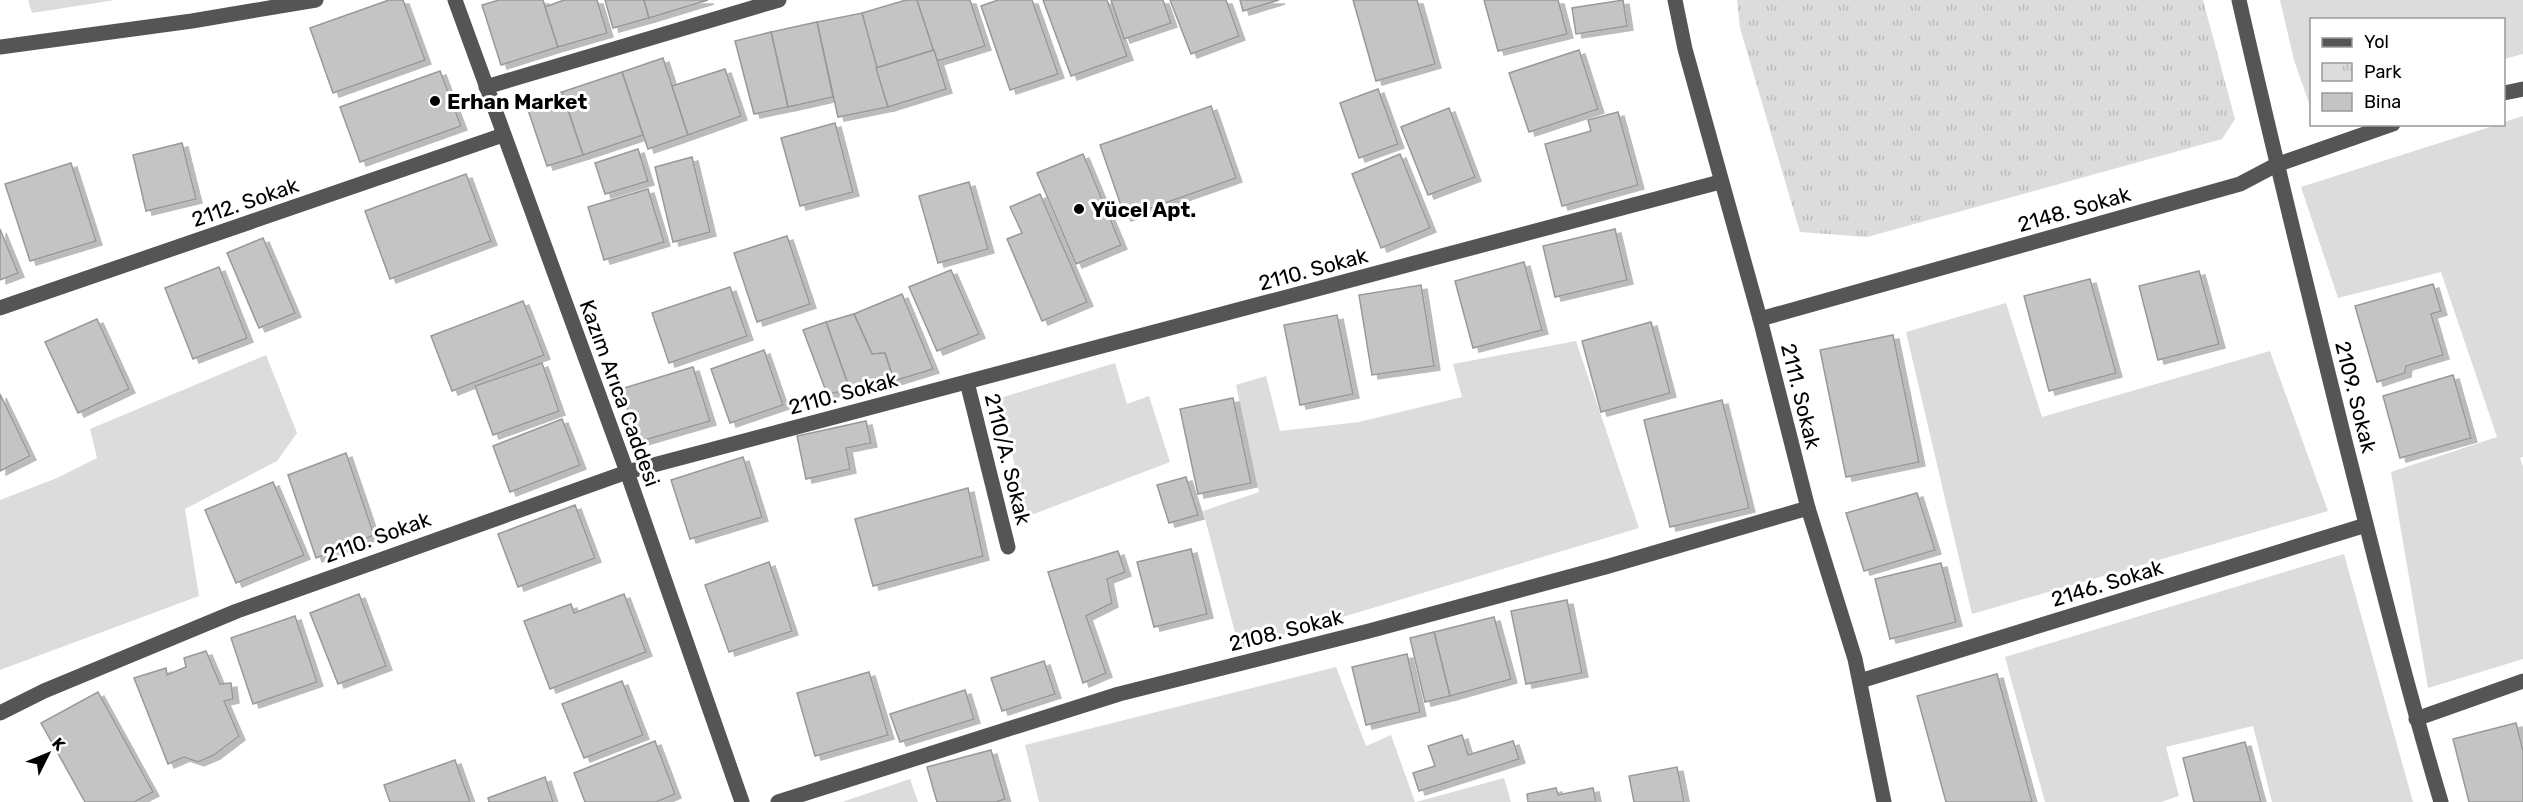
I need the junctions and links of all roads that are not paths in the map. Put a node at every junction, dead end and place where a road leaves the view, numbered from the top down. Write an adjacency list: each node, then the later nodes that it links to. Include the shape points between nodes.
1 (316, 0): 6 (street)
2 (454, 0): 7 (street, Kazım Arıca Caddesi)
3 (779, 0): 7 (street)
4 (1675, 0): 13 (street, 2111. Sokak)
5 (2239, 0): 12 (street, 2109. Sokak)
6 (0, 47)
7 (486, 87): 11 (street, Kazım Arıca Caddesi)
8 (2523, 88): 9 (street)
9 (2505, 93)
10 (2387, 126): 12 (street, 2148. Sokak)
11 (503, 135): 14 (street, 2112. Sokak); 17 (street, Kazım Arıca Caddesi)
12 (2276, 165): 15 (street, 2148. Sokak, via 2240,184); 19 (street, 2109. Sokak)
13 (1720, 182): 15 (street, 2111. Sokak); 16 (street, 2110. Sokak)
14 (0, 308)
15 (1760, 319): 18 (street, 2111. Sokak)
16 (967, 382): 17 (street, 2110. Sokak); 20 (street, 2110/A. Sokak)
17 (627, 472): 23 (street, 2110. Sokak, via 237,611); 25 (street, Kazım Arıca Caddesi)
18 (1808, 508): 21 (street, 2111. Sokak); 26 (street, 2108. Sokak, via 1483,600 1119,694)
19 (2366, 525): 21 (street, 2146. Sokak); 24 (street, 2109. Sokak)
20 (1008, 547)
21 (1860, 681): 27 (street, 2111. Sokak)
22 (2523, 681): 24 (street)
23 (0, 713)
24 (2416, 719): 28 (street, 2109. Sokak)
25 (742, 802)
26 (778, 802)
27 (1884, 802)
28 (2440, 802)

